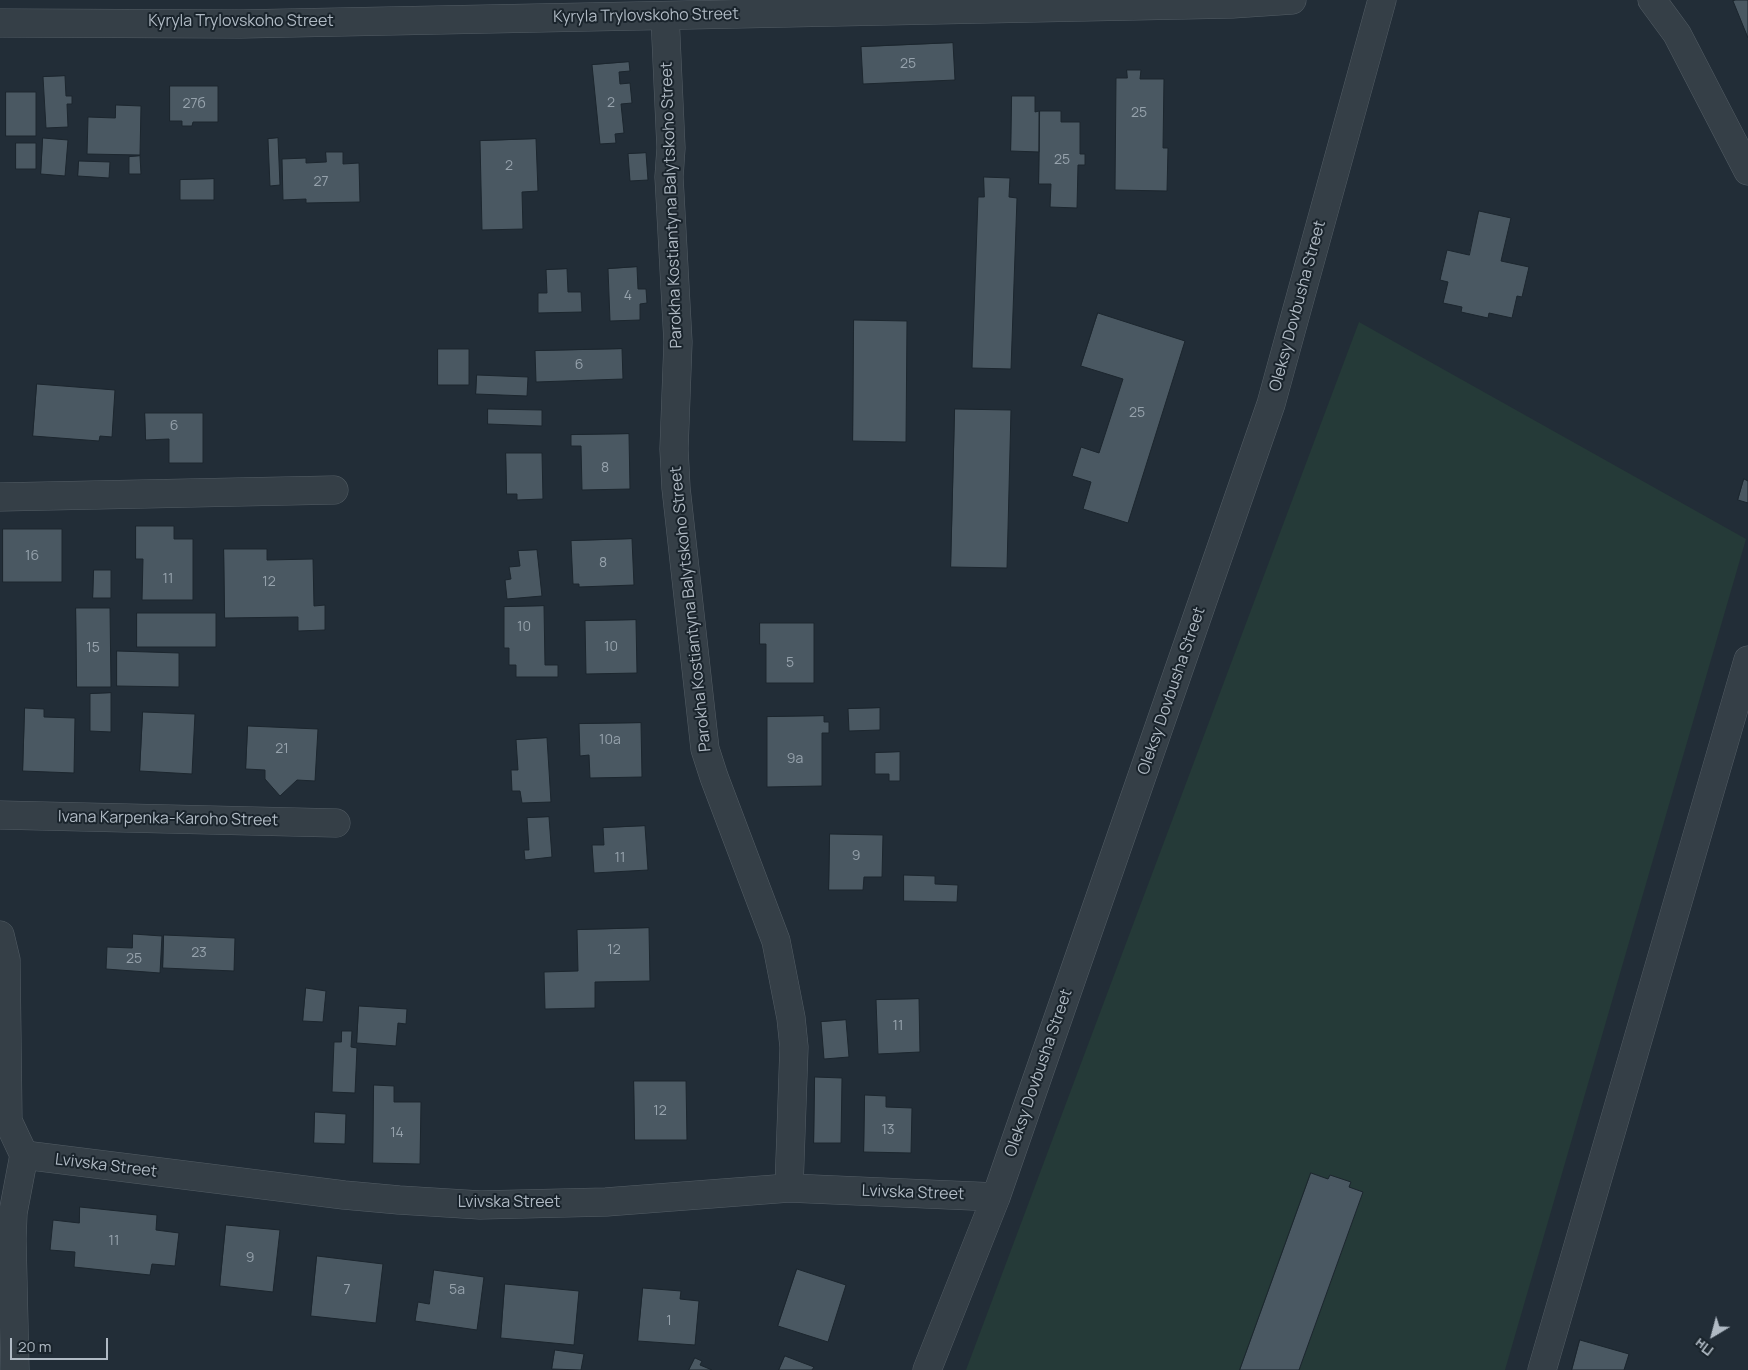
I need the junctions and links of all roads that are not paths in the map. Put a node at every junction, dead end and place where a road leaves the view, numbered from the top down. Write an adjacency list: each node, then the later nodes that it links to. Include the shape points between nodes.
1 (1292, 0): 4 (street, Kyryla Trylovskoho Street)
2 (1382, 0): 15 (street, Oleksy Dovbusha Street, via 1271,404)
3 (1652, 0): 6 (street, via 1677,34)
4 (664, 16): 5 (street, Kyryla Trylovskoho Street, via 241,24); 14 (street, Parokha Kostiantyna Balytskoho Street, via 678,342 674,449 677,498 705,750 776,941 793,1028)
5 (0, 23)
6 (1748, 171)
7 (334, 490): 8 (street)
8 (0, 497)
9 (1748, 660): 18 (street)
10 (0, 816): 11 (street, Ivana Karpenka-Karoho Street)
11 (336, 823)
12 (0, 935): 13 (street, via 6,960 8,1121)
13 (24, 1155): 14 (street, Lvivska Street, via 344,1195 480,1205 606,1202); 16 (street, via 13,1213)
14 (788, 1188): 15 (street, Lvivska Street)
15 (996, 1197): 17 (street, Oleksy Dovbusha Street)
16 (15, 1370)
17 (927, 1370)
18 (1542, 1370)

